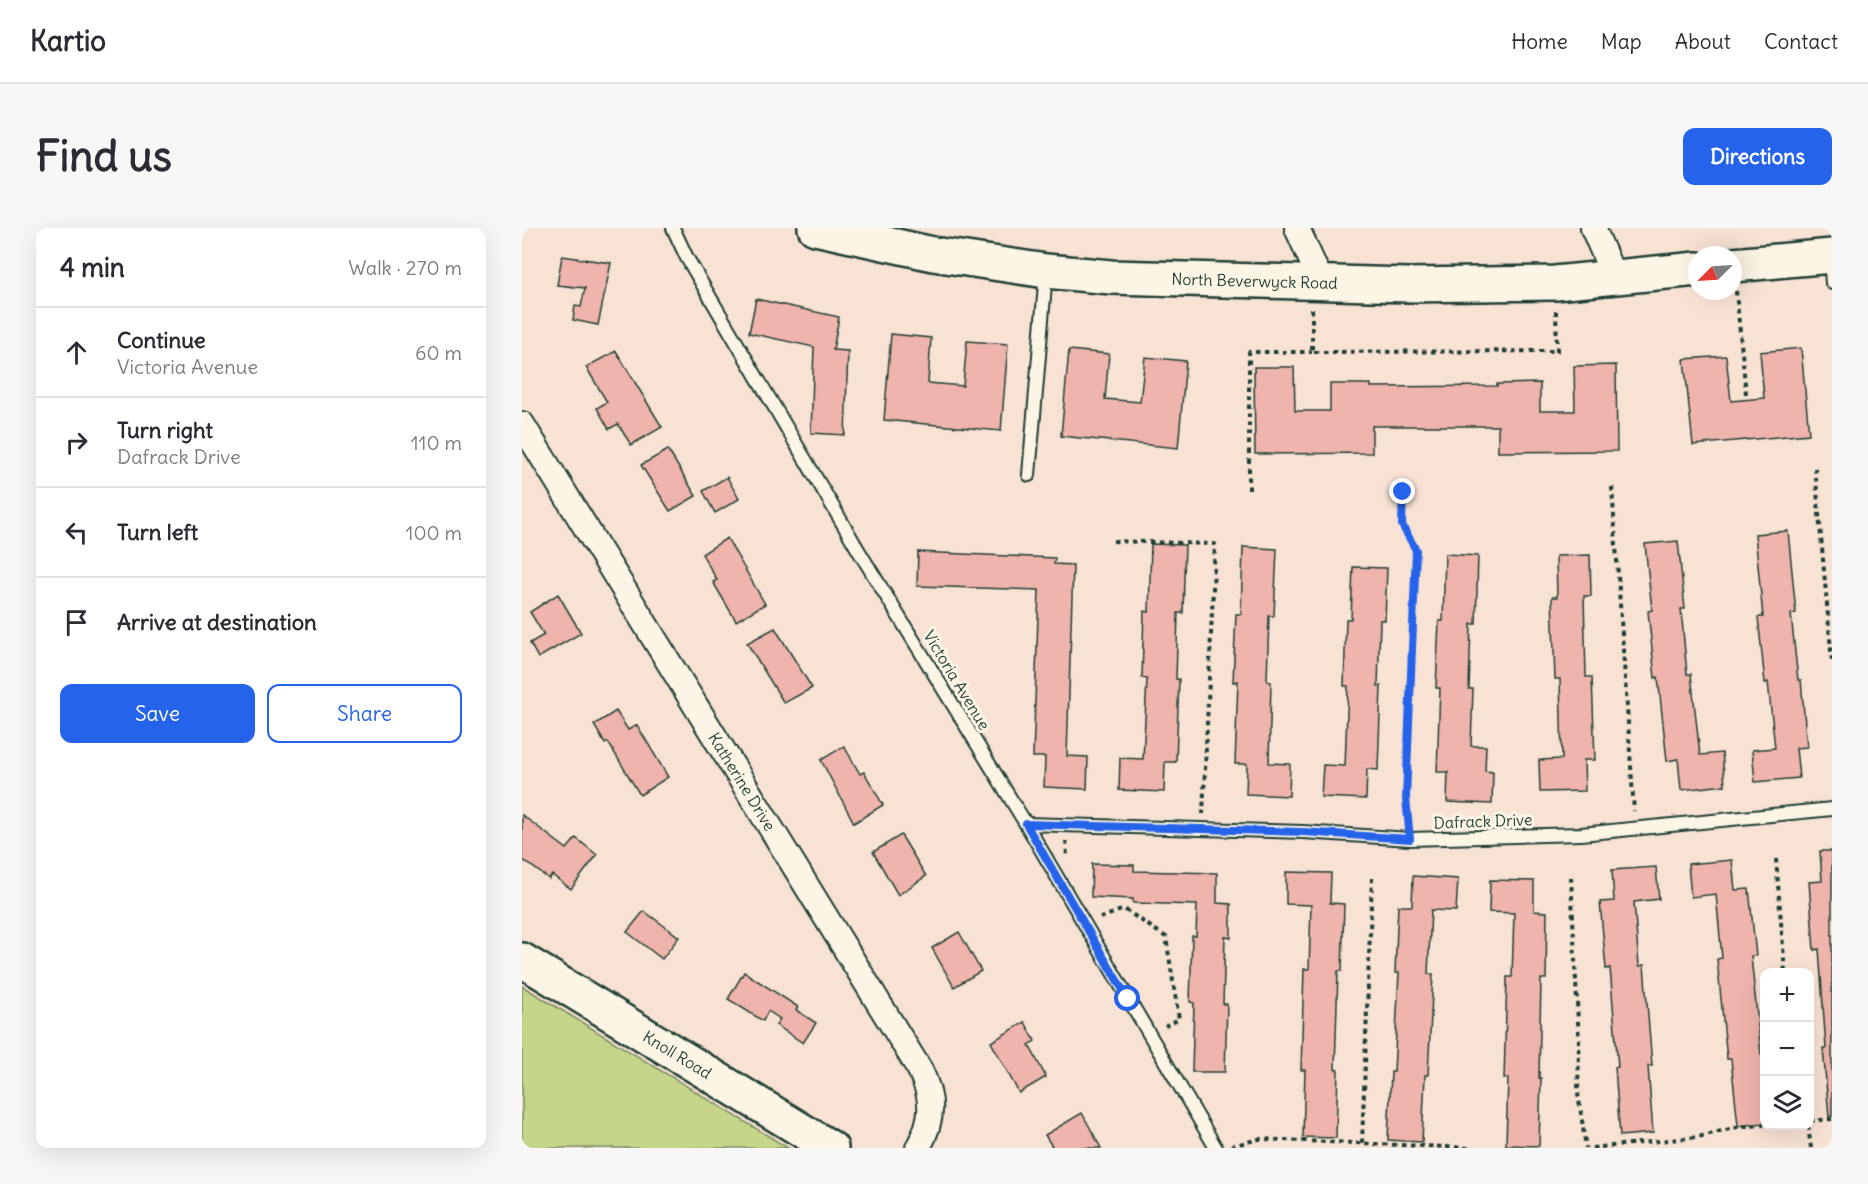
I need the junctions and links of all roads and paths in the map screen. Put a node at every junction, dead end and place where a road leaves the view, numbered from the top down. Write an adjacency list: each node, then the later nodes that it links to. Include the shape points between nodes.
1 (673, 228): 24 (lane, Victoria Avenue, via 860,553)
2 (815, 228): 8 (street, North Beverwyck Road, via 933,254)
3 (1297, 228): 10 (street)
4 (1593, 228): 9 (street)
5 (1742, 265): 6 (street)
6 (1831, 265)
7 (1688, 270): 9 (street, North Beverwyck Road)
8 (1046, 271): 10 (street, North Beverwyck Road, via 1111,277); 17 (lane)
9 (1614, 277): 11 (street, North Beverwyck Road)
10 (1317, 282): 11 (street, North Beverwyck Road); 13 (path)
11 (1555, 283): 13 (path, via 1557,351)
12 (1737, 300): 14 (path)
13 (1312, 352): 19 (path, via 1249,352)
14 (1746, 394)
15 (522, 424): 45 (street, Katherine Drive, via 920,1070 932,1108)
16 (1815, 468): 22 (path)
17 (1029, 475)
18 (1612, 487): 26 (path)
19 (1249, 490)
20 (1403, 492): 28 (path, via 1402,525 1416,550 1406,798)
21 (1113, 540): 27 (path, via 1215,544)
22 (1832, 662)
23 (1832, 809): 26 (lane, Dafrack Drive)
24 (1026, 824): 25 (lane, Dafrack Drive); 46 (lane, Victoria Avenue)
25 (1065, 825): 27 (lane, Dafrack Drive); 30 (path, via 1067,857)
26 (1635, 829): 28 (lane, Dafrack Drive)
27 (1202, 830): 28 (lane, Dafrack Drive)
28 (1410, 839)
29 (1776, 859): 35 (path)
30 (1072, 867)
31 (1571, 877): 48 (path, via 1578,1093)
32 (1372, 878): 41 (path)
33 (1094, 908): 36 (path, via 1099,918 1124,909 1166,937 1179,1019)
34 (522, 960): 44 (street, Knoll Road)
35 (1785, 968)
36 (1162, 1027)
37 (1832, 1119): 38 (path)
38 (1814, 1121)
39 (1760, 1125): 43 (path, via 1698,1137)
40 (1808, 1130): 50 (path)
41 (1362, 1143): 42 (path); 46 (path, via 1259,1139)
42 (1423, 1147): 47 (path)
43 (1602, 1147): 49 (path)
44 (831, 1148)
45 (918, 1148)
46 (1223, 1148)
47 (1471, 1148)
48 (1586, 1148)
49 (1592, 1148)
50 (1810, 1148)

